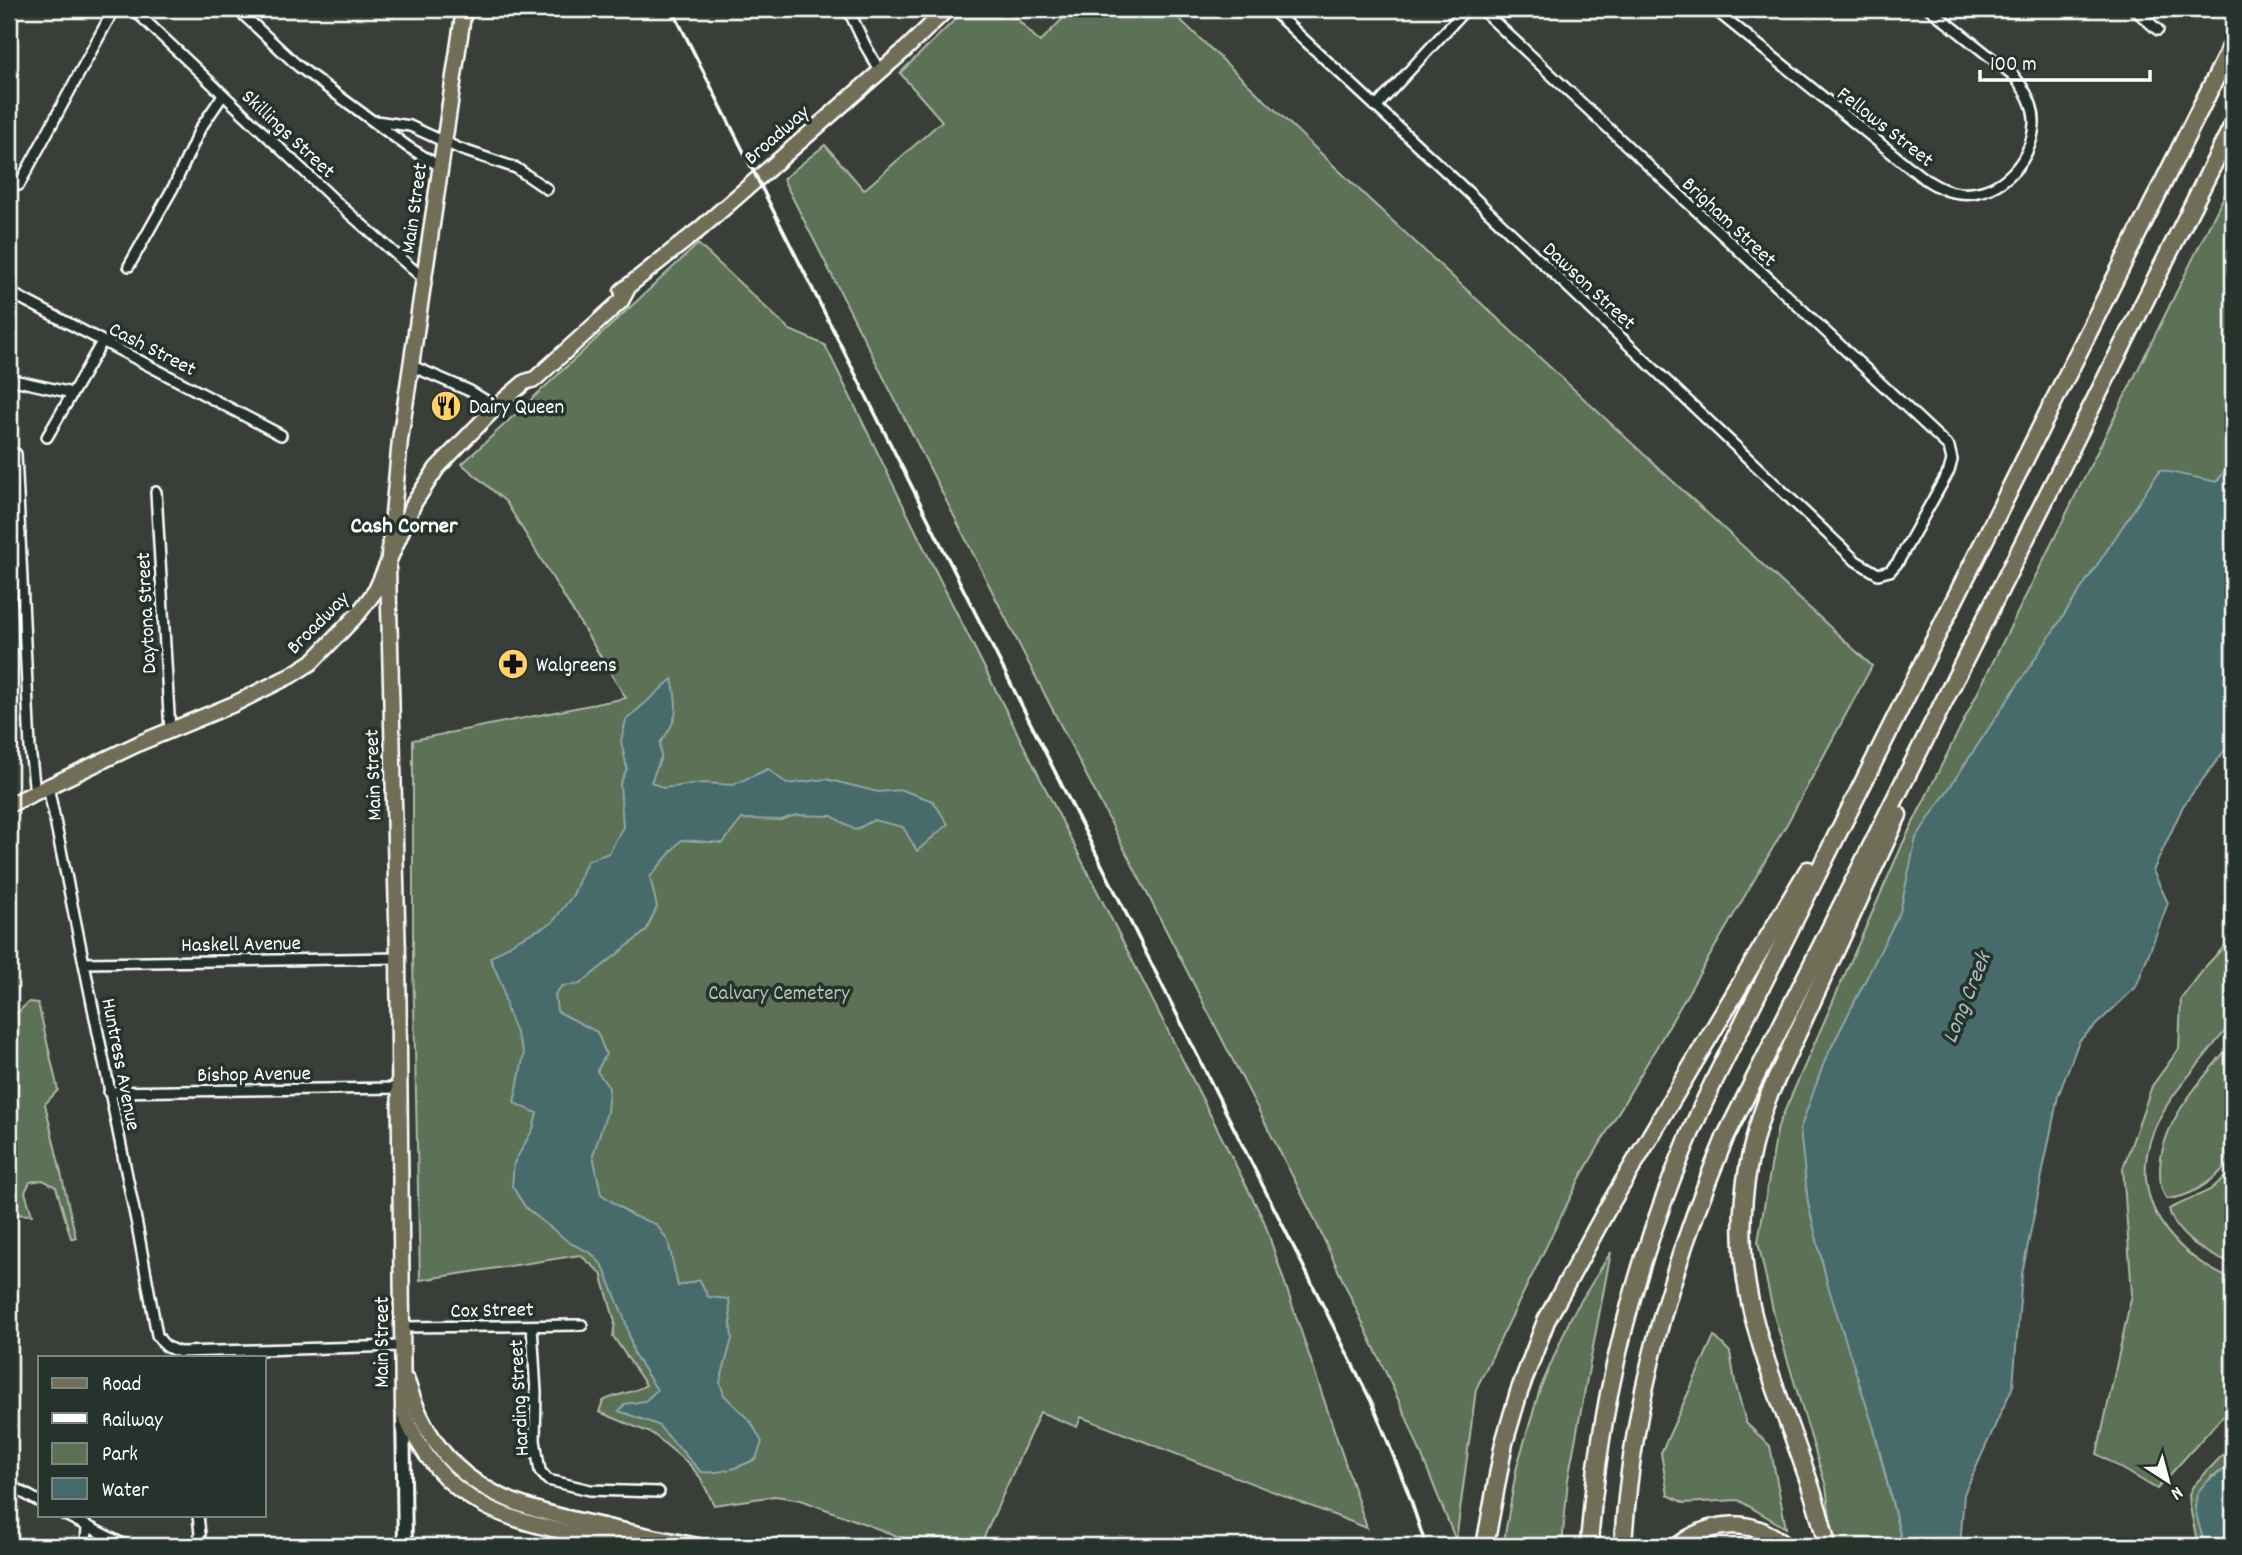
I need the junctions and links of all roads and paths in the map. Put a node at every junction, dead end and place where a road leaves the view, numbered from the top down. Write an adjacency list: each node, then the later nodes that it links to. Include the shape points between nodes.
1 (114, 9): 22 (street)
2 (132, 9): 16 (street, Skillings Street)
3 (237, 9): 18 (street, via 298,66)
4 (464, 9): 20 (main road, Main Street)
5 (848, 9): 15 (street)
6 (947, 9): 15 (main road, Broadway)
7 (1271, 9): 17 (street, Dawson Street)
8 (1466, 9): 17 (street)
9 (1480, 9): 39 (street, Brigham Street, via 1949,447 1950,471)
10 (1714, 9): 11 (street, Fellows Street, via 1930,183 1953,192 1976,193 2005,180 2026,156 2033,111 2013,75)
11 (1930, 9)
12 (2134, 9): 13 (street)
13 (2158, 30)
14 (2233, 43): 40 (highway)
15 (880, 71): 31 (main road, Broadway, via 628,288 621,301 535,379)
16 (223, 95): 24 (street, via 200,129); 25 (street, Skillings Street)
17 (1376, 107): 39 (street, Dawson Street, via 1856,561 1878,574)
18 (375, 121): 20 (street, via 410,126); 21 (street)
19 (2233, 125): 42 (highway)
20 (444, 142): 21 (main road, Main Street); 23 (street, via 516,168)
21 (440, 167): 25 (main road, Main Street)
22 (19, 185)
23 (547, 189)
24 (129, 266)
25 (424, 279): 28 (main road, Main Street)
26 (9, 292): 27 (street, Cash Street)
27 (102, 342): 30 (street); 32 (street, Cash Street)
28 (412, 366): 31 (street, via 462,386); 38 (main road, Main Street)
29 (9, 379): 30 (street)
30 (72, 393): 33 (street)
31 (496, 407): 38 (main road, Broadway, via 425,485)
32 (281, 435)
33 (47, 437)
34 (16, 454): 37 (street, Huntress Avenue)
35 (156, 492): 41 (street, Daytona Street)
36 (9, 533): 37 (street)
37 (20, 534): 43 (street, Huntress Avenue, via 30,748)
38 (388, 567): 41 (main road, Broadway, via 358,614 312,662); 45 (main road, Main Street)
39 (1890, 571)
40 (1912, 685): 66 (highway, via 1790,904 1555,1303 1511,1419); 67 (highway, via 1715,1079 1663,1197 1615,1360 1600,1441)
41 (170, 731): 43 (main road, Broadway)
42 (1913, 766): 68 (highway, via 1742,1100 1693,1215 1646,1374); 71 (highway, via 1887,842 1768,1097 1744,1189 1742,1229 1750,1300)
43 (42, 790): 44 (main road, Broadway); 46 (street, Huntress Avenue)
44 (9, 805)
45 (398, 958): 46 (street, Haskell Avenue); 47 (main road, Main Street)
46 (84, 963): 48 (street, Huntress Avenue)
47 (400, 1088): 48 (street, Bishop Avenue); 51 (main road, Main Street)
48 (109, 1093): 52 (street, Huntress Avenue, via 157,1335 166,1347 180,1352)
49 (582, 1325): 50 (street, Cox Street)
50 (532, 1326): 51 (street, Cox Street); 55 (street, Harding Street, via 540,1471 548,1480 590,1490)
51 (402, 1327): 52 (main road, Main Street)
52 (402, 1353): 53 (main road, Main Street); 65 (main road, via 411,1395 425,1427 444,1454 478,1485 531,1509)
53 (403, 1410): 63 (street, Main Street); 64 (main road, via 431,1462 481,1506 516,1520)
54 (9, 1485): 56 (street)
55 (659, 1492)
56 (38, 1501)
57 (67, 1516): 59 (street)
58 (198, 1516): 62 (street)
59 (87, 1527): 60 (street); 61 (street)
60 (86, 1546)
61 (127, 1546)
62 (198, 1546)
63 (405, 1546)
64 (638, 1546)
65 (698, 1546)
66 (1485, 1546)
67 (1589, 1546)
68 (1623, 1546)
69 (1678, 1546): 70 (highway, via 1698,1533 1731,1525 1763,1531)
70 (1785, 1546)
71 (1827, 1546)

